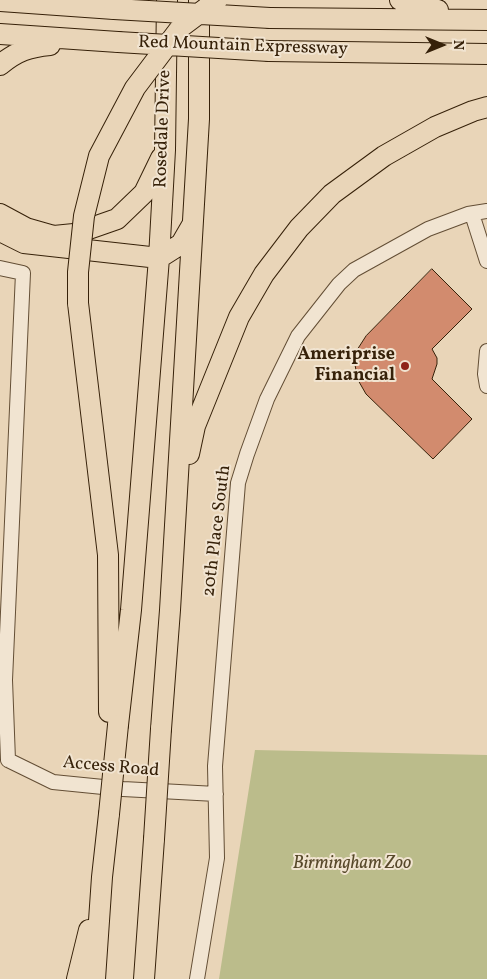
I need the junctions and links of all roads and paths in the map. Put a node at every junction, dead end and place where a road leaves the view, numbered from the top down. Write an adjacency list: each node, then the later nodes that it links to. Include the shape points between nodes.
1 (167, 0): 12 (highway, Rosedale Drive)
2 (199, 0): 16 (highway, Rosedale Drive, via 199,119)
3 (217, 0): 24 (highway, bridge, via 181,27 135,88 100,156 84,216 78,304 108,555)
4 (400, 0): 6 (highway)
5 (0, 1): 6 (highway, Red Mountain Expressway, bridge, via 270,18)
6 (487, 20)
7 (0, 34): 8 (highway, Red Mountain Expressway)
8 (97, 41): 9 (highway, Red Mountain Expressway, bridge, via 269,51); 10 (highway, via 32,47 14,54)
9 (487, 54)
10 (0, 65)
11 (487, 107): 23 (highway, via 435,127 384,156 332,194 299,228 264,274 239,317 195,426)
12 (165, 150): 14 (highway, via 144,193 117,218 74,234 54,236 26,228); 18 (highway, Rosedale Drive)
13 (487, 212): 15 (street, 20th Place South)
14 (0, 214)
15 (472, 214): 19 (street); 26 (street, 20th Place South, via 428,229 354,270 298,336 267,399 238,483 215,766)
16 (193, 223): 18 (highway, via 181,244); 23 (highway, Rosedale Drive)
17 (0, 231): 18 (highway, via 24,242)
18 (159, 258): 24 (highway, Rosedale Drive, via 132,600)
19 (487, 261)
20 (0, 268): 25 (street, via 22,273)
21 (487, 351): 22 (street)
22 (487, 386)
23 (176, 507): 30 (highway, bridge)
24 (114, 725): 27 (highway, bridge)
25 (4, 763): 26 (street, Access Road, via 53,782)
26 (216, 794): 31 (street, 20th Place South, via 217,858)
27 (102, 878): 28 (highway); 29 (highway)
28 (77, 979)
29 (95, 979)
30 (146, 979)
31 (197, 979)

